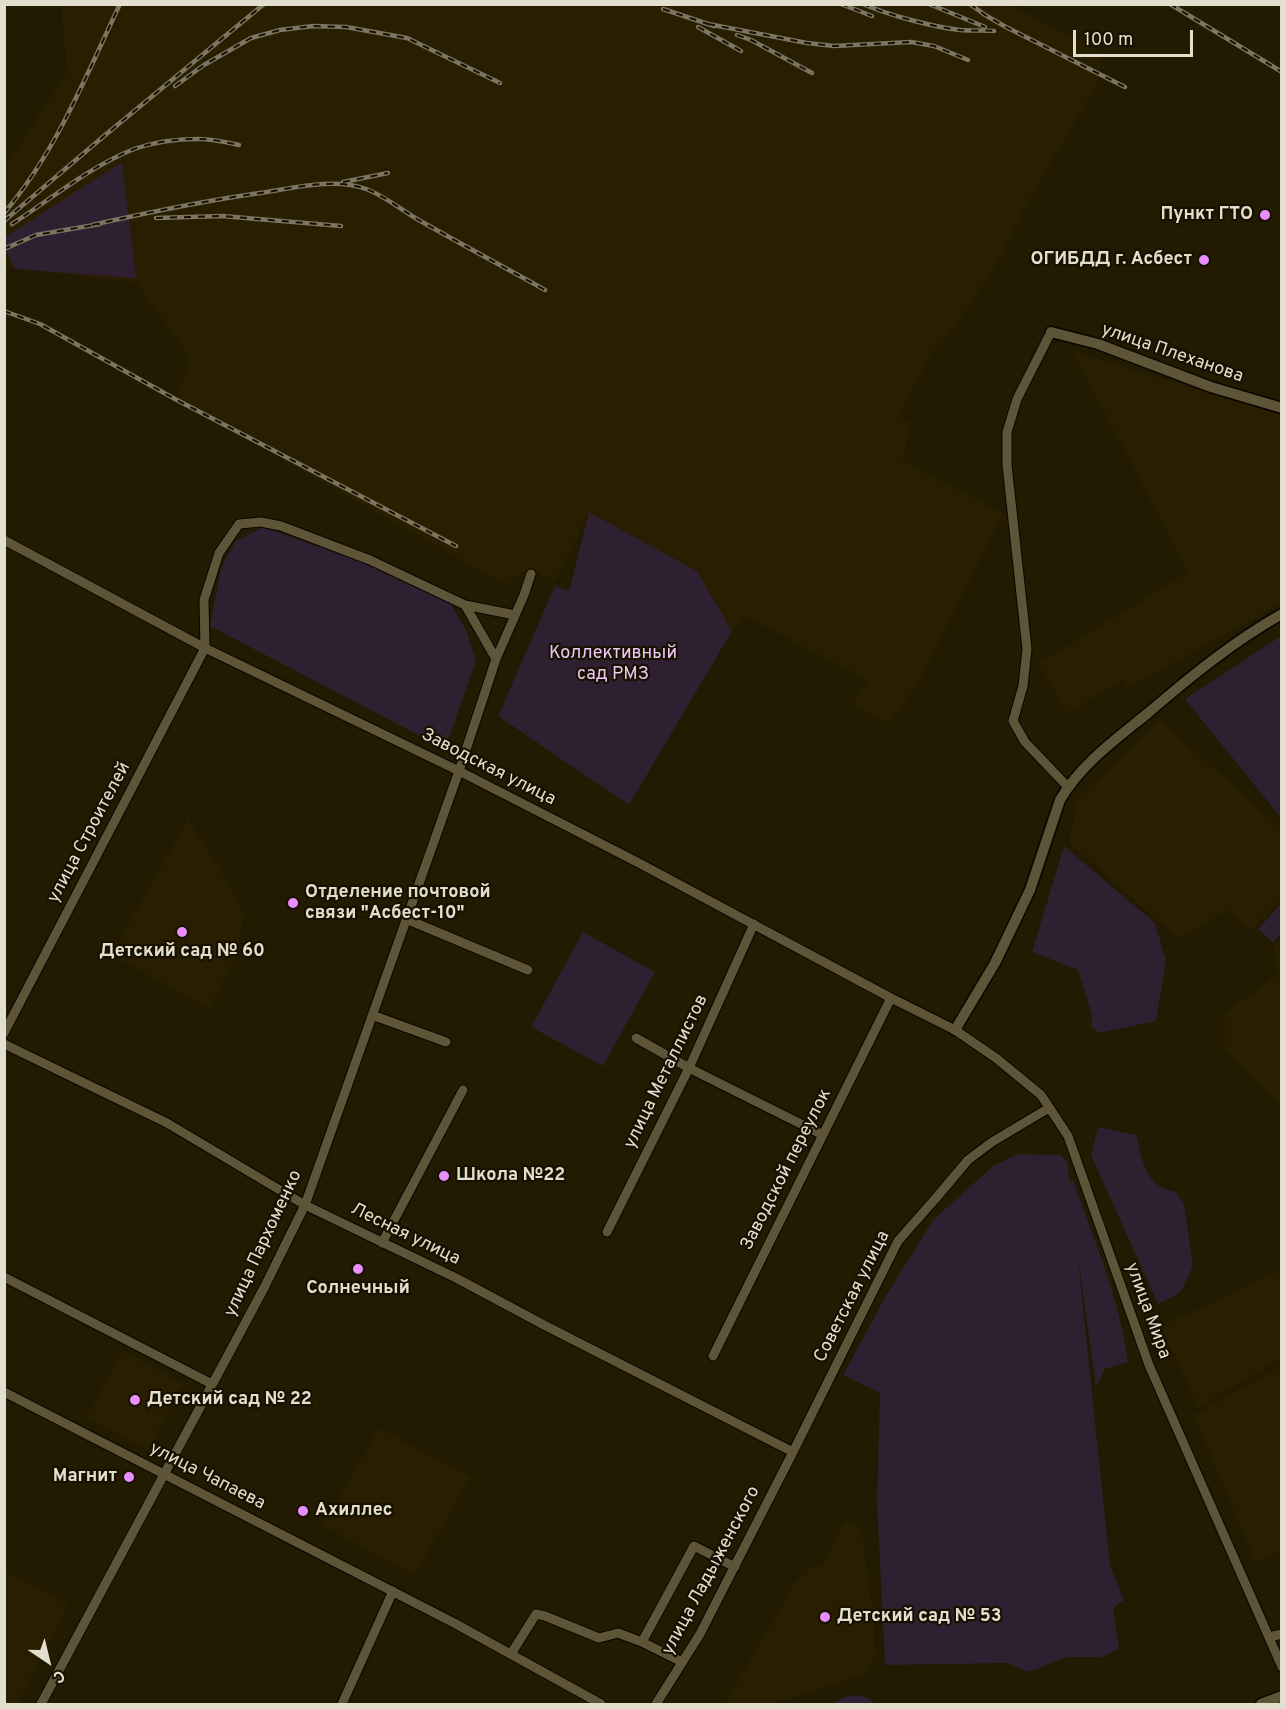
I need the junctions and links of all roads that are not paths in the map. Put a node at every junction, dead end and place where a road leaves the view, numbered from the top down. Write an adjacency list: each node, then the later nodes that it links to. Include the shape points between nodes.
1 (1051, 332): 2 (street, улица Плеханова, via 1098,344 1211,387); 11 (street, via 1017,399 1007,432 1007,465 1027,649 1023,686 1013,721 1025,742)
2 (1281, 408)
3 (4, 540): 8 (street, Заводская улица)
4 (531, 573): 7 (street, улица Пархоменко)
5 (465, 605): 7 (street); 8 (street, via 370,560 281,526 261,522 239,524 219,553 204,600); 9 (street)
6 (1281, 614): 11 (street, via 1189,679 1098,754)
7 (515, 615): 9 (street, улица Пархоменко)
8 (205, 648): 10 (street, Заводская улица); 18 (street, улица Строителей)
9 (496, 659): 10 (street, улица Пархоменко)
10 (459, 771): 12 (street, улица Пархоменко); 13 (street, Заводская улица)
11 (1068, 787): 17 (street, via 1060,800 1030,890 995,963)
12 (406, 919): 14 (street); 16 (street, улица Пархоменко)
13 (754, 924): 15 (street, Заводская улица); 22 (street, улица Металлистов)
14 (528, 970)
15 (891, 998): 17 (street, Заводская улица); 25 (street, Заводской переулок)
16 (372, 1015): 20 (street); 26 (street, улица Пархоменко)
17 (955, 1030): 24 (street, улица Мира, via 1009,1068 1041,1095)
18 (4, 1033)
19 (636, 1038): 22 (street)
20 (446, 1042)
21 (4, 1044): 26 (street, Лесная улица, via 167,1123)
22 (689, 1068): 25 (street); 27 (street, улица Металлистов)
23 (463, 1090): 28 (street)
24 (1049, 1108): 33 (street, Советская улица, via 968,1160 898,1241); 38 (street, улица Мира, via 1068,1136 1149,1365)
25 (823, 1135): 30 (street, Заводской переулок)
26 (305, 1205): 28 (street, Лесная улица); 31 (street, улица Пархоменко)
27 (606, 1232)
28 (382, 1243): 33 (street, Лесная улица)
29 (4, 1277): 31 (street)
30 (713, 1356)
31 (212, 1384): 34 (street, улица Пархоменко)
32 (4, 1392): 34 (street, улица Чапаева)
33 (793, 1452): 35 (street, улица Ладыженского)
34 (164, 1473): 36 (street, улица Чапаева); 44 (street, улица Пархоменко)
35 (735, 1567): 39 (street, via 694,1546); 41 (street, улица Ладыженского)
36 (393, 1591): 40 (street, улица Чапаева); 45 (street)
37 (1281, 1634): 38 (street)
38 (1269, 1637): 42 (street, улица Мира)
39 (642, 1642): 40 (street, via 618,1633 599,1638 536,1614); 41 (street)
40 (511, 1654): 46 (street, улица Чапаева)
41 (682, 1662): 47 (street, улица Ладыженского)
42 (1281, 1667)
43 (1281, 1695): 48 (street)
44 (41, 1704)
45 (342, 1704)
46 (601, 1704)
47 (656, 1704)
48 (1261, 1704)

